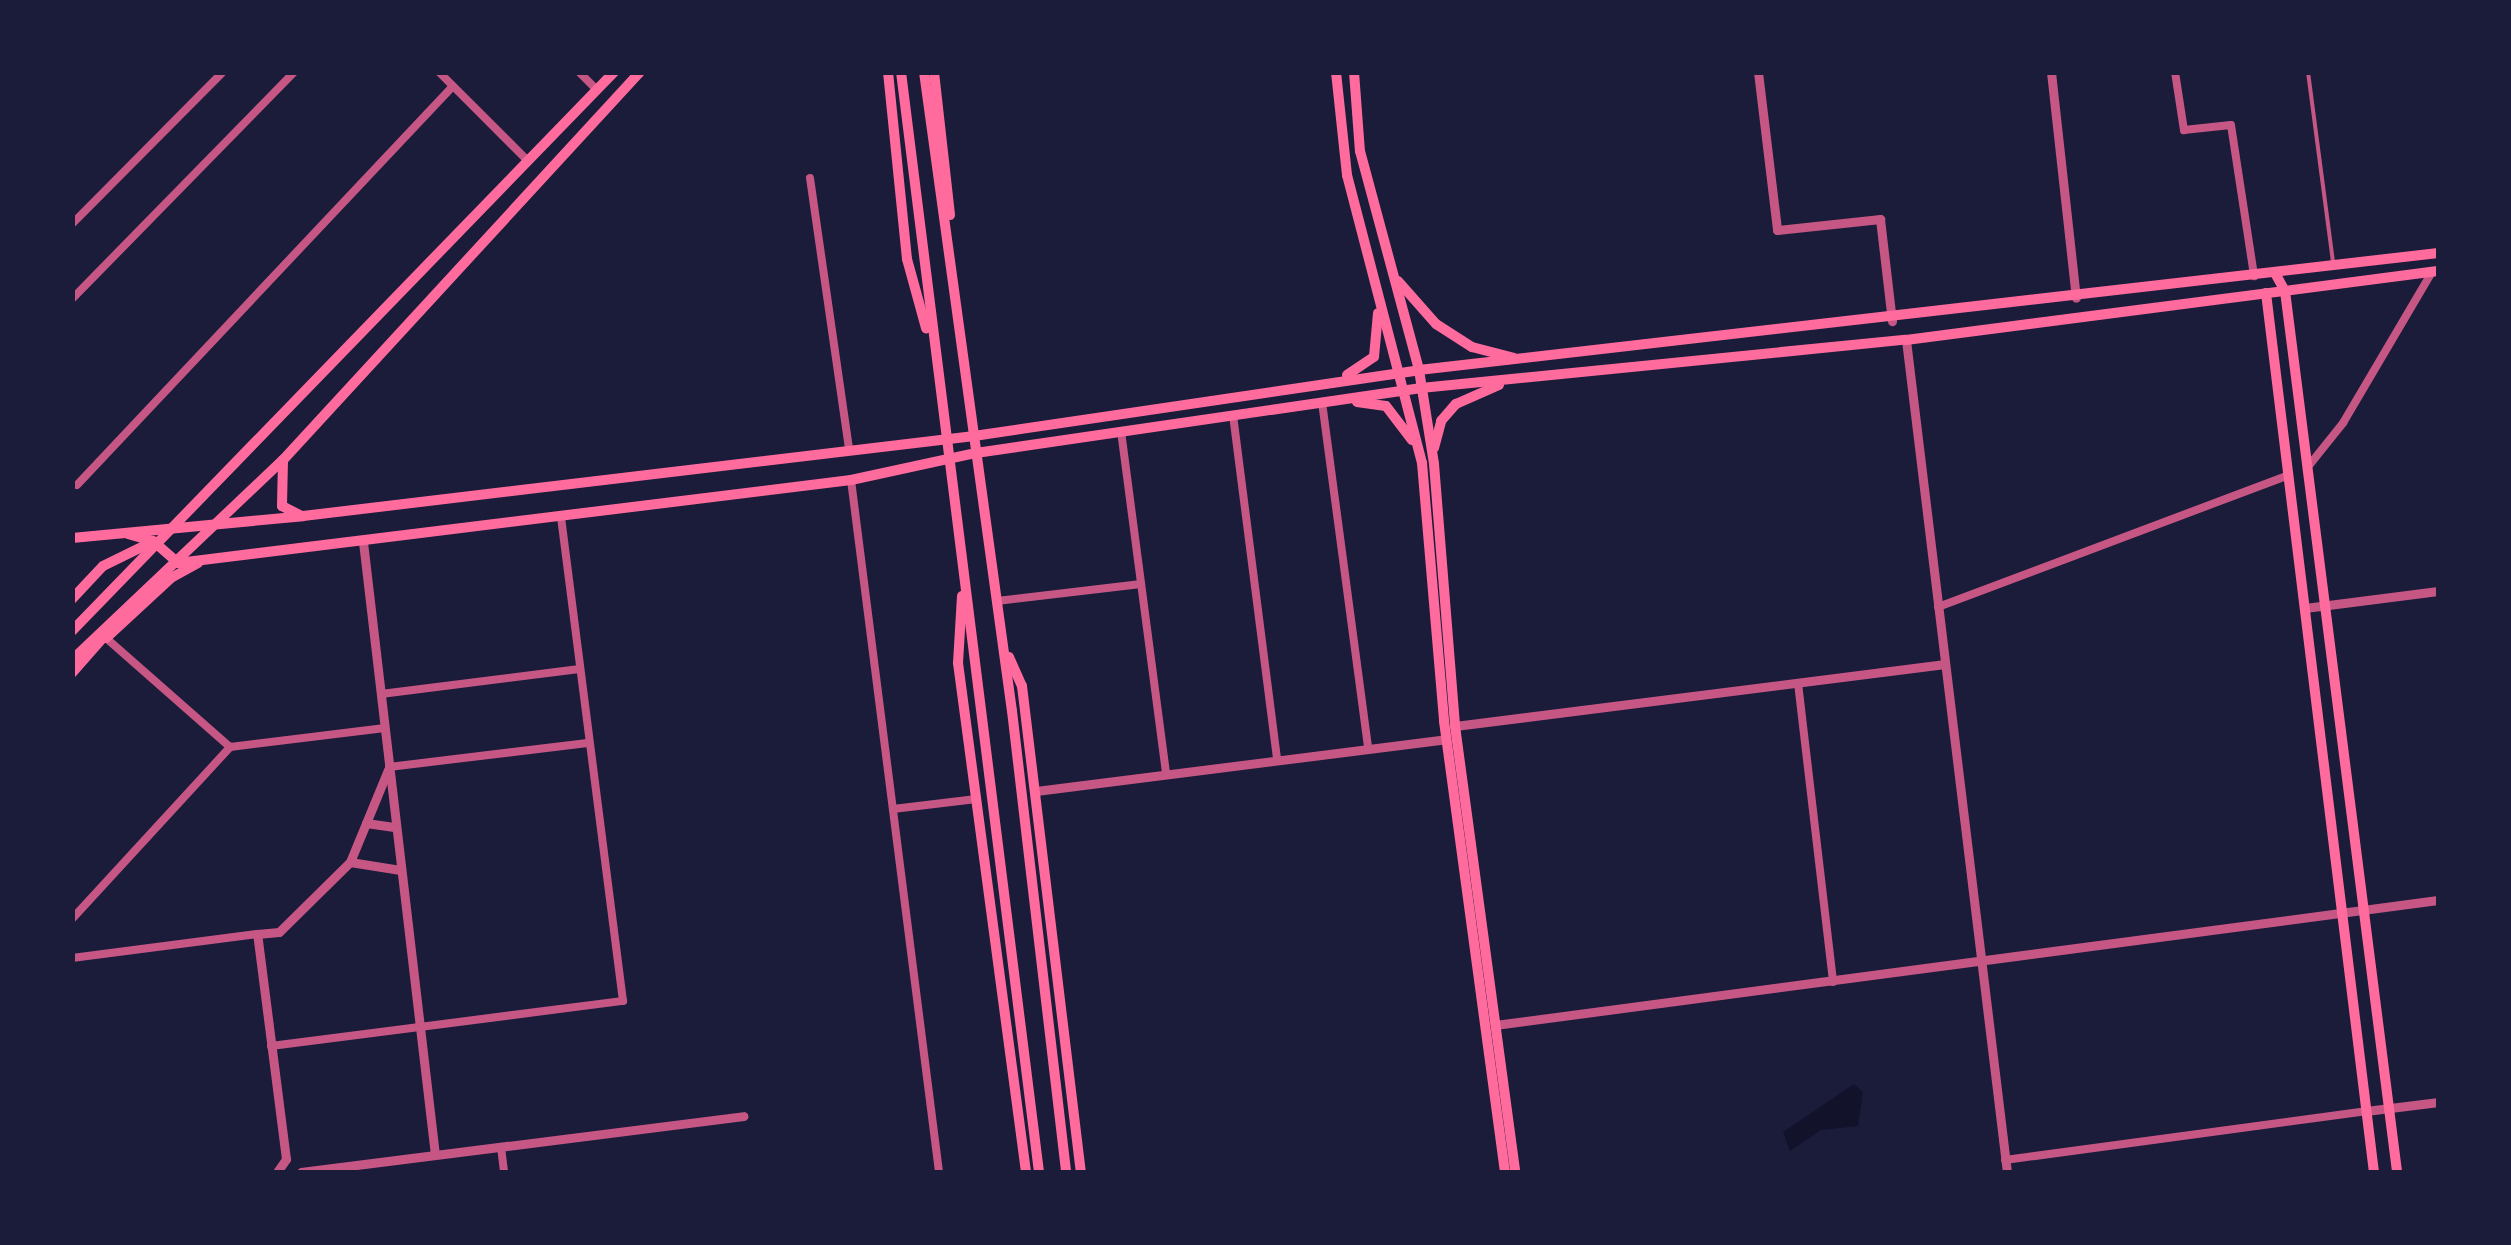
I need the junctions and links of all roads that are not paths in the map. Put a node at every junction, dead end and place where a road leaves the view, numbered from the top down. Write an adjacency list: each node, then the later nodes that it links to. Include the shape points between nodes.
1 (223, 72): 21 (street)
2 (294, 72): 33 (street)
3 (439, 72): 17 (street)
4 (579, 72): 18 (street)
5 (614, 72): 18 (main road)
6 (640, 72): 51 (main road)
7 (888, 72): 37 (main road, via 907,259)
8 (902, 72): 37 (main road)
9 (924, 72): 24 (main road)
10 (934, 72): 24 (main road)
11 (1336, 72): 30 (main road, via 1345,165)
12 (1354, 72): 26 (main road, via 1360,151)
13 (1758, 72): 34 (street, via 1776,230 1880,218)
14 (2050, 72): 32 (street)
15 (2176, 72): 28 (street, via 2184,130 2231,125)
16 (2308, 72): 23 (lane)
17 (453, 86): 19 (street); 57 (street)
18 (597, 90): 19 (main road)
19 (528, 160): 61 (main road)
20 (810, 178): 49 (street)
21 (72, 224)
22 (2438, 253): 23 (main road)
23 (2334, 266): 27 (main road)
24 (951, 271): 47 (main road)
25 (2435, 271): 29 (main road); 54 (street, via 2343,424)
26 (1392, 272): 36 (main road, via 1436,324 1472,347); 38 (main road)
27 (2275, 273): 28 (main road); 29 (main road); 31 (main road)
28 (2254, 276): 32 (main road)
29 (2286, 291): 31 (main road); 54 (main road)
30 (1378, 292): 39 (main road); 41 (main road, via 1374,357 1362,370)
31 (2266, 293): 35 (main road); 55 (main road)
32 (2076, 298): 34 (main road)
33 (72, 299)
34 (1892, 321): 36 (main road)
35 (1906, 340): 40 (main road); 74 (street)
36 (1519, 359): 38 (main road)
37 (935, 362): 48 (main road)
38 (1418, 370): 39 (main road); 42 (main road)
39 (1401, 372): 41 (main road); 43 (main road)
40 (1521, 378): 42 (main road); 53 (main road, via 1456,404 1441,421)
41 (1321, 384): 47 (main road)
42 (1421, 388): 43 (main road); 53 (main road)
43 (1406, 390): 44 (main road); 53 (main road)
44 (1324, 402): 45 (main road); 53 (main road, via 1386,406 1406,425); 91 (street)
45 (1232, 415): 46 (main road); 92 (street)
46 (1121, 431): 50 (main road); 69 (street)
47 (974, 436): 48 (main road); 50 (main road)
48 (944, 439): 49 (main road); 52 (main road)
49 (849, 450): 58 (main road)
50 (976, 452): 52 (main road); 72 (main road)
51 (283, 460): 58 (main road, via 282,506); 60 (main road)
52 (947, 462): 56 (main road); 68 (main road)
53 (1430, 467): 86 (main road); 88 (main road)
54 (2307, 468): 73 (main road)
55 (2289, 476): 74 (street); 75 (main road)
56 (851, 480): 59 (main road); 97 (street)
57 (77, 485)
58 (303, 516): 60 (main road)
59 (561, 518): 65 (main road); 82 (street)
60 (219, 527): 61 (main road); 67 (main road)
61 (171, 528): 62 (main road); 64 (main road)
62 (119, 532): 63 (main road); 64 (main road)
63 (72, 538)
64 (153, 541): 67 (main road); 71 (main road, via 103,566); 77 (main road)
65 (363, 542): 66 (main road); 85 (street)
66 (204, 560): 67 (main road); 78 (main road, via 171,578)
67 (178, 563): 76 (main road)
68 (964, 575): 96 (main road, via 958,663); 125 (main road)
69 (1141, 584): 72 (street); 94 (street)
70 (2438, 591): 73 (street)
71 (72, 600)
72 (997, 601): 79 (main road)
73 (2323, 605): 75 (street); 103 (main road)
74 (1938, 606): 81 (street)
75 (2305, 608): 104 (main road)
76 (108, 624): 78 (main road); 80 (main road)
77 (72, 630)
78 (106, 638): 83 (main road); 90 (street)
79 (1002, 642): 95 (main road, via 1022,686); 126 (main road)
80 (72, 660)
81 (1945, 664): 84 (street); 108 (street)
82 (579, 669): 85 (street); 89 (street)
83 (72, 674)
84 (1798, 682): 86 (street); 109 (street)
85 (381, 694): 87 (street)
86 (1455, 726): 110 (main road)
87 (385, 728): 90 (street); 93 (street)
88 (1446, 739): 91 (street); 128 (main road)
89 (588, 743): 93 (street); 111 (street, via 623,1001)
90 (230, 747): 105 (street)
91 (1368, 749): 92 (street)
92 (1277, 760): 94 (street)
93 (389, 767): 98 (street); 99 (street)
94 (1166, 774): 95 (street)
95 (1036, 791): 127 (main road)
96 (976, 799): 97 (street); 124 (main road)
97 (893, 810): 123 (street)
98 (366, 822): 99 (street); 100 (street)
99 (396, 827): 101 (street)
100 (350, 862): 101 (street); 106 (street, via 279,932)
101 (400, 870): 111 (street)
102 (2438, 900): 103 (street)
103 (2362, 910): 104 (street); 114 (main road)
104 (2342, 913): 108 (street); 115 (main road)
105 (72, 919)
106 (257, 934): 107 (street); 112 (street)
107 (72, 958)
108 (1980, 963): 109 (street); 119 (street)
109 (1833, 982): 110 (street)
110 (1495, 1025): 129 (main road)
111 (420, 1027): 112 (street); 118 (street)
112 (271, 1046): 120 (street, via 286,1158)
113 (2438, 1102): 114 (street)
114 (2388, 1108): 115 (street); 132 (main road)
115 (2366, 1111): 119 (street); 131 (main road)
116 (743, 1116): 117 (street)
117 (501, 1147): 118 (street); 122 (street)
118 (434, 1156): 121 (street)
119 (2006, 1160): 130 (street)
120 (277, 1172)
121 (301, 1172)
122 (504, 1172)
123 (939, 1172)
124 (1026, 1172)
125 (1039, 1172)
126 (1066, 1172)
127 (1081, 1172)
128 (1505, 1172)
129 (1515, 1172)
130 (2007, 1172)
131 (2374, 1172)
132 (2397, 1172)

